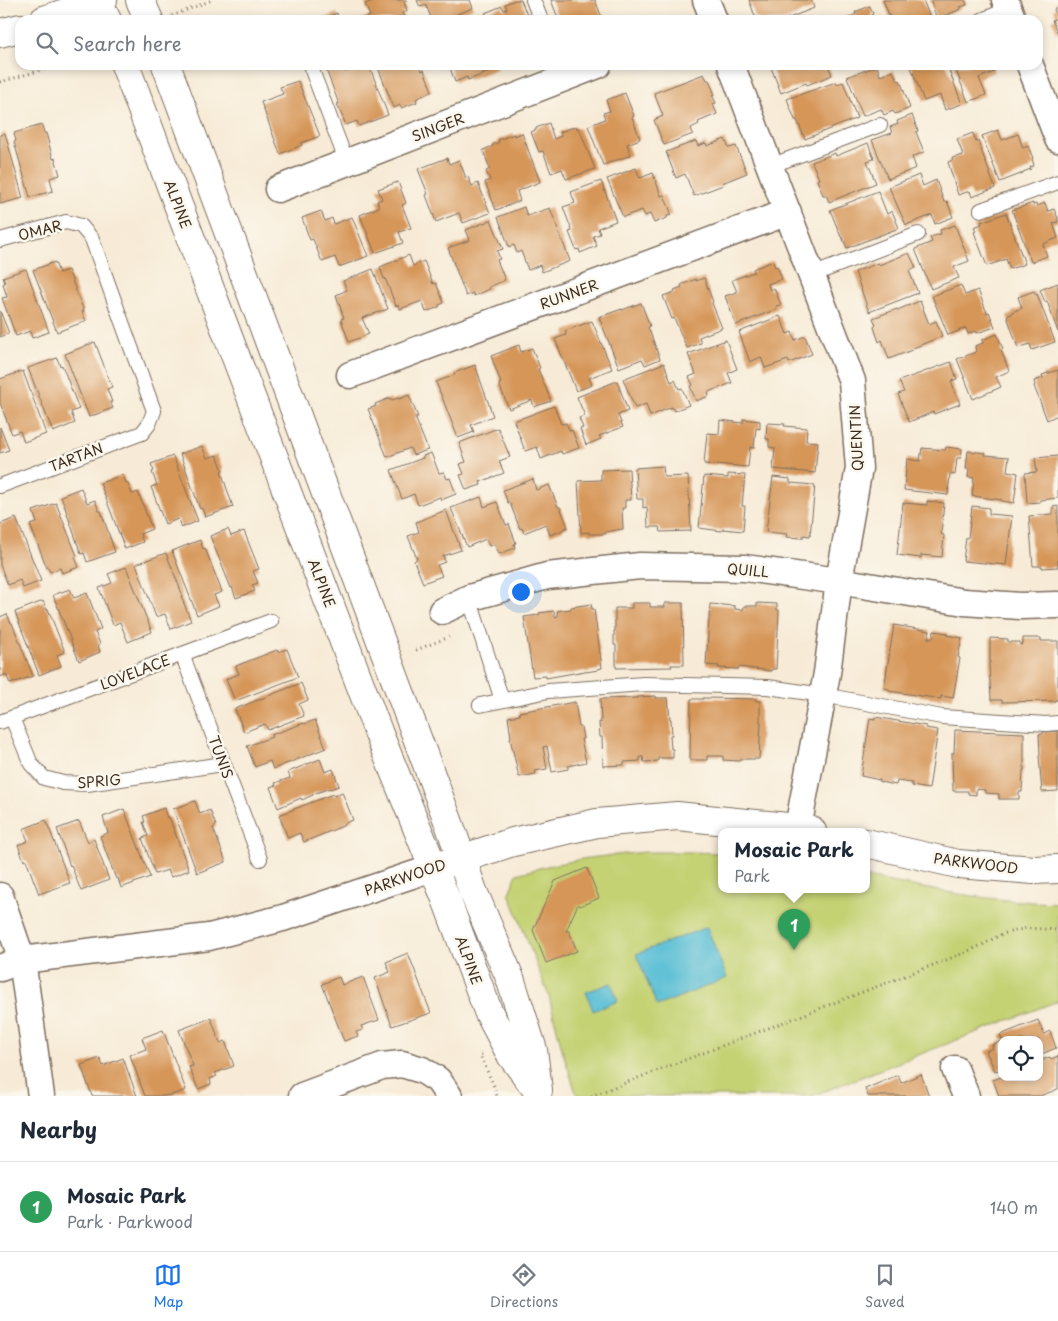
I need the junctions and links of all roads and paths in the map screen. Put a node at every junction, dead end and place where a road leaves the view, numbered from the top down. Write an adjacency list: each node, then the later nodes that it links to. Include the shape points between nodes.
1 (140, 0): 8 (street)
2 (212, 0): 9 (path)
3 (533, 0): 10 (lane)
4 (706, 0): 11 (street)
5 (103, 7): 7 (street)
6 (1009, 10): 12 (lane)
7 (67, 15)
8 (156, 15)
9 (168, 15)
10 (539, 15)
11 (712, 15)
12 (996, 15)
13 (15, 29): 14 (street)
14 (0, 33)
15 (42, 70): 22 (path)
16 (128, 70): 56 (street, ALPINE, via 375,725)
17 (168, 70): 54 (street, ALPINE)
18 (312, 70): 25 (lane)
19 (733, 70): 26 (street, QUENTIN)
20 (1032, 70): 24 (street)
21 (561, 72): 25 (street, SINGER)
22 (0, 82)
23 (880, 125): 26 (lane)
24 (1058, 139)
25 (347, 163): 28 (street, SINGER)
26 (770, 166): 30 (street, QUENTIN)
27 (1058, 182): 29 (lane)
28 (278, 190)
29 (981, 210)
30 (788, 212): 33 (street, QUENTIN); 34 (street, RUNNER)
31 (918, 234): 33 (lane)
32 (0, 240): 35 (lane, OMAR, via 66,222 81,226 92,239 154,411)
33 (812, 276): 37 (street, QUENTIN, via 852,381 859,468)
34 (350, 375)
35 (149, 424): 36 (lane, TARTAN, via 142,433)
36 (0, 486)
37 (839, 581): 38 (street, QUILL, via 745,568 640,566 546,576); 39 (street, QUILL, via 964,602); 45 (street, QUENTIN)
38 (469, 598): 40 (street, QUILL); 46 (lane)
39 (1058, 605)
40 (442, 611)
41 (271, 621): 44 (lane, LOVELACE)
42 (449, 637): 43 (path)
43 (416, 650)
44 (182, 654): 48 (lane, LOVELACE); 50 (lane, TUNIS)
45 (823, 696): 46 (lane, via 768,687 644,684 548,691); 49 (lane, via 942,717); 52 (street, QUENTIN)
46 (502, 700): 47 (lane)
47 (480, 705)
48 (6, 720): 50 (lane, SPRIG, via 31,764 44,778 63,783 87,784)
49 (1058, 723)
50 (223, 764): 55 (lane, TUNIS)
51 (787, 828): 54 (street, PARKWOOD, via 677,816 597,823)
52 (805, 828)
53 (870, 844): 57 (street, PARKWOOD, via 958,864)
54 (462, 857): 56 (street, PARKWOOD); 63 (street, ALPINE, via 510,978 534,1050)
55 (260, 859)
56 (433, 868): 60 (street, PARKWOOD, via 283,918 210,937); 63 (street, ALPINE, via 488,1011 511,1055)
57 (1058, 870)
58 (0, 896): 60 (street)
59 (1058, 930): 68 (path, via 1027,928 1002,934 954,957)
60 (11, 964): 64 (street)
61 (487, 1053): 67 (path, via 480,1055)
62 (955, 1069): 69 (street)
63 (539, 1093)
64 (41, 1096)
65 (302, 1096): 66 (street, via 382,1066 402,1064 422,1070 438,1080)
66 (449, 1096)
67 (497, 1096)
68 (591, 1096)
69 (966, 1096)

